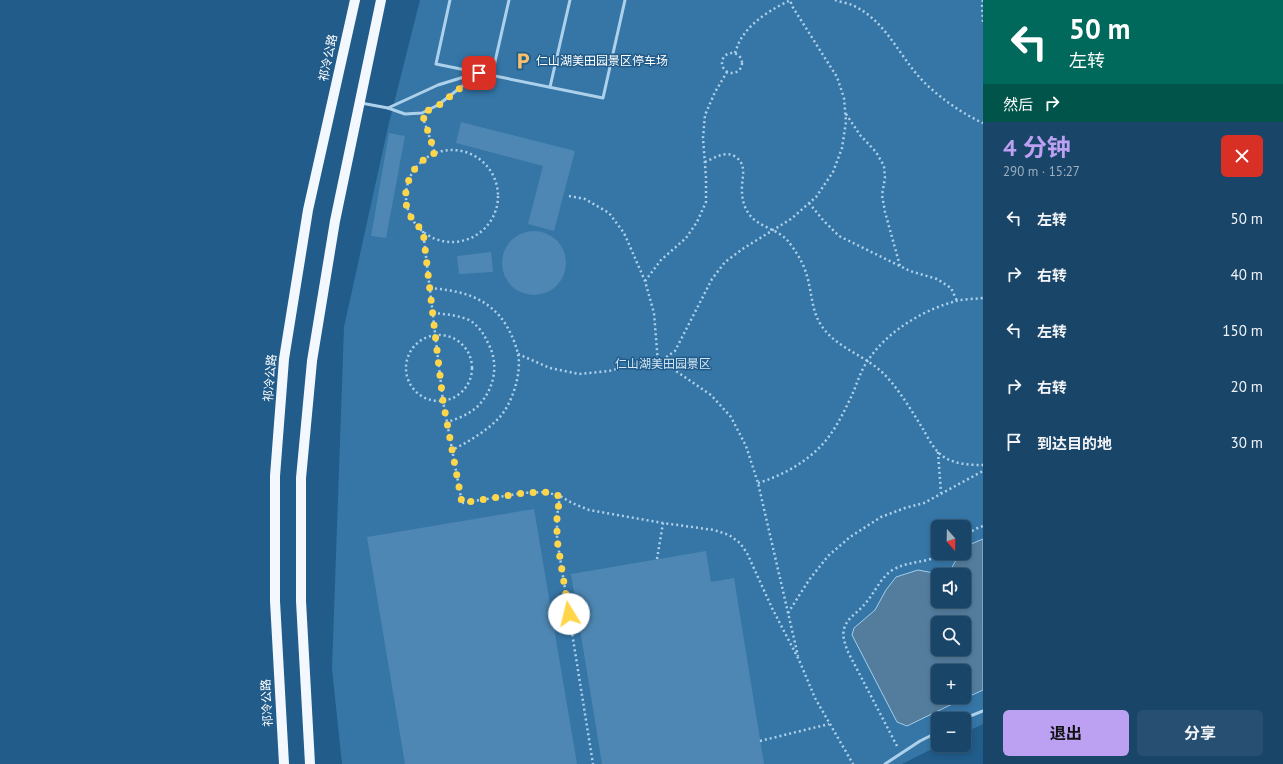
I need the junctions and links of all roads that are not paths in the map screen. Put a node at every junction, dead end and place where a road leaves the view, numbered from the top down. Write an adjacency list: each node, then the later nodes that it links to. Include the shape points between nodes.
1 (355, 0): 15 (main road, 祁冷公路, via 308,210 284,359 275,476 275,601)
2 (381, 0): 10 (main road)
3 (450, 0): 7 (lane, via 436,64)
4 (509, 0): 8 (lane)
5 (570, 0): 9 (lane)
6 (625, 0): 9 (lane, via 603,98)
7 (479, 73): 8 (lane); 11 (lane, via 438,85); 11 (lane, via 438,106 422,113 405,114)
8 (492, 75): 9 (lane)
9 (550, 87)
10 (359, 103): 11 (lane); 16 (main road, via 335,220 312,361 301,478 301,601)
11 (388, 108)
12 (983, 711): 13 (lane)
13 (971, 716)
14 (931, 736): 17 (lane)
15 (284, 764)
16 (310, 764)
17 (885, 764)

